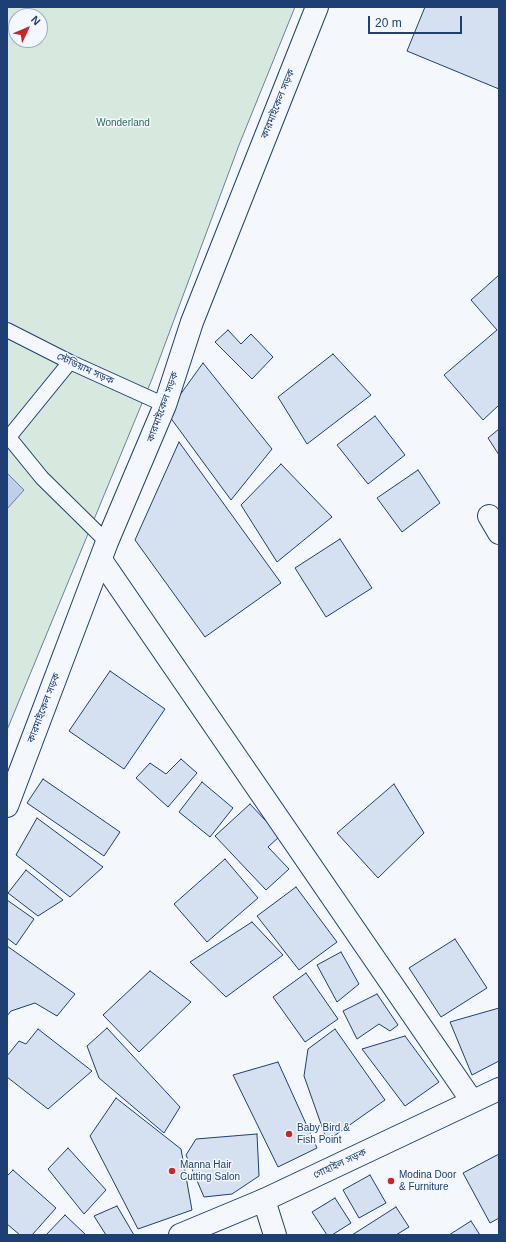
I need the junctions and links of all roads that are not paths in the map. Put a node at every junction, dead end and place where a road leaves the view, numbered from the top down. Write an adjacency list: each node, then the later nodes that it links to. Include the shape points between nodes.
1 (317, 7): 4 (street, কারমাইকেল সড়ক, via 192,322)
2 (7, 330): 3 (lane, স্টেডিয়াম সড়ক)
3 (70, 362): 4 (lane, স্টেডিয়াম সড়ক); 5 (lane)
4 (165, 405): 6 (street, কারমাইকেল সড়ক)
5 (8, 436): 6 (lane)
6 (104, 551): 7 (street, কারমাইকেল সড়ক); 9 (street)
7 (7, 806)
8 (499, 1089): 9 (street, গোহাইল সড়ক)
9 (472, 1101): 10 (street, গোহাইল সড়ক)
10 (264, 1200): 11 (street, গোহাইল সড়ক); 12 (street)
11 (180, 1235)
12 (274, 1235)

